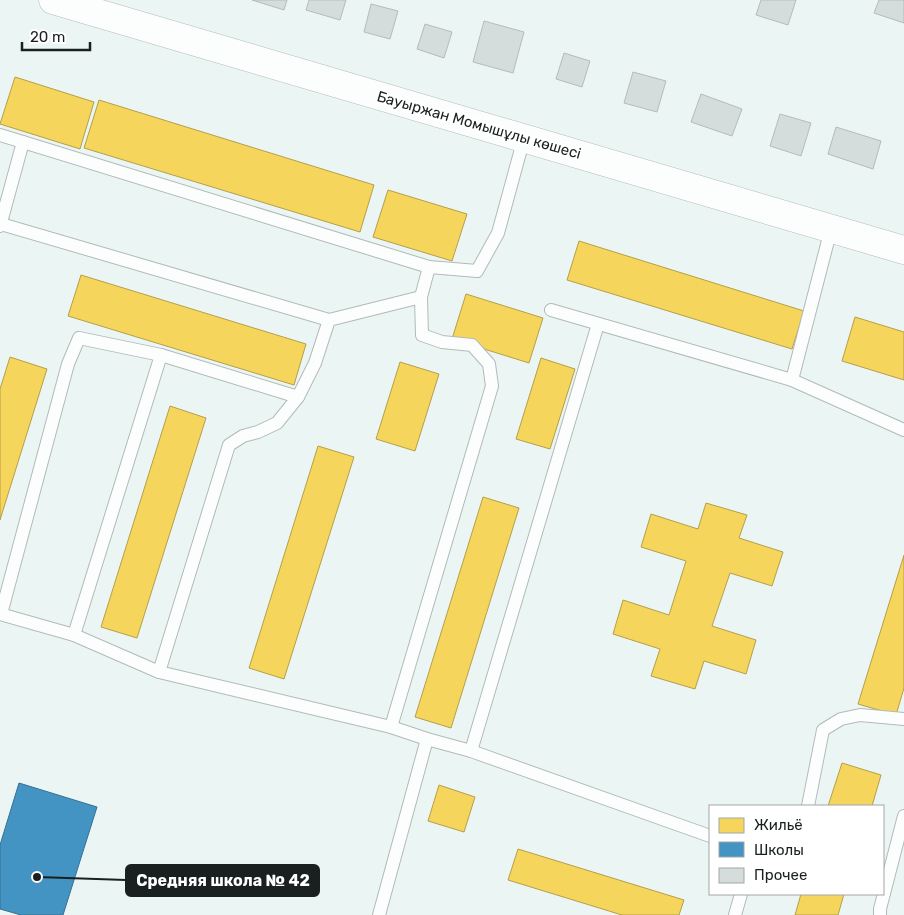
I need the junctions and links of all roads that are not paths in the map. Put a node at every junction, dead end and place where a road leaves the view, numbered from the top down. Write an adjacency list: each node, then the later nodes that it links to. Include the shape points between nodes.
1 (53, 0): 3 (street, Бауыржан Момышұлы көшесі)
2 (0, 135): 4 (lane)
3 (524, 138): 6 (street, Бауыржан Момышұлы көшесі); 8 (lane, via 498,233 478,271)
4 (23, 142): 5 (lane); 8 (lane)
5 (0, 225): 11 (lane)
6 (831, 229): 7 (street, Бауыржан Момышұлы көшесі); 14 (lane)
7 (904, 250)
8 (429, 267): 9 (lane)
9 (421, 297): 11 (lane); 21 (lane, via 422,335 442,342 472,346 489,364 492,386)
10 (550, 310): 12 (lane)
11 (329, 320): 15 (lane, via 315,363)
12 (598, 324): 14 (lane); 23 (lane)
13 (161, 355): 15 (lane); 17 (lane, via 80,338 68,364); 18 (lane)
14 (792, 380): 16 (lane)
15 (298, 397): 19 (lane, via 277,423 229,445)
16 (904, 430)
17 (1, 614): 18 (lane)
18 (74, 635): 19 (lane)
19 (159, 672): 21 (lane)
20 (904, 719): 24 (lane, via 860,715 841,719 823,730)
21 (391, 727): 22 (lane)
22 (427, 739): 23 (lane); 31 (lane)
23 (471, 750): 27 (lane)
24 (808, 805)
25 (904, 816): 26 (lane)
26 (902, 830): 30 (lane)
27 (709, 836)
28 (741, 895): 32 (lane)
29 (884, 895): 33 (lane)
30 (884, 895)
31 (378, 915)
32 (735, 915)
33 (880, 915)

